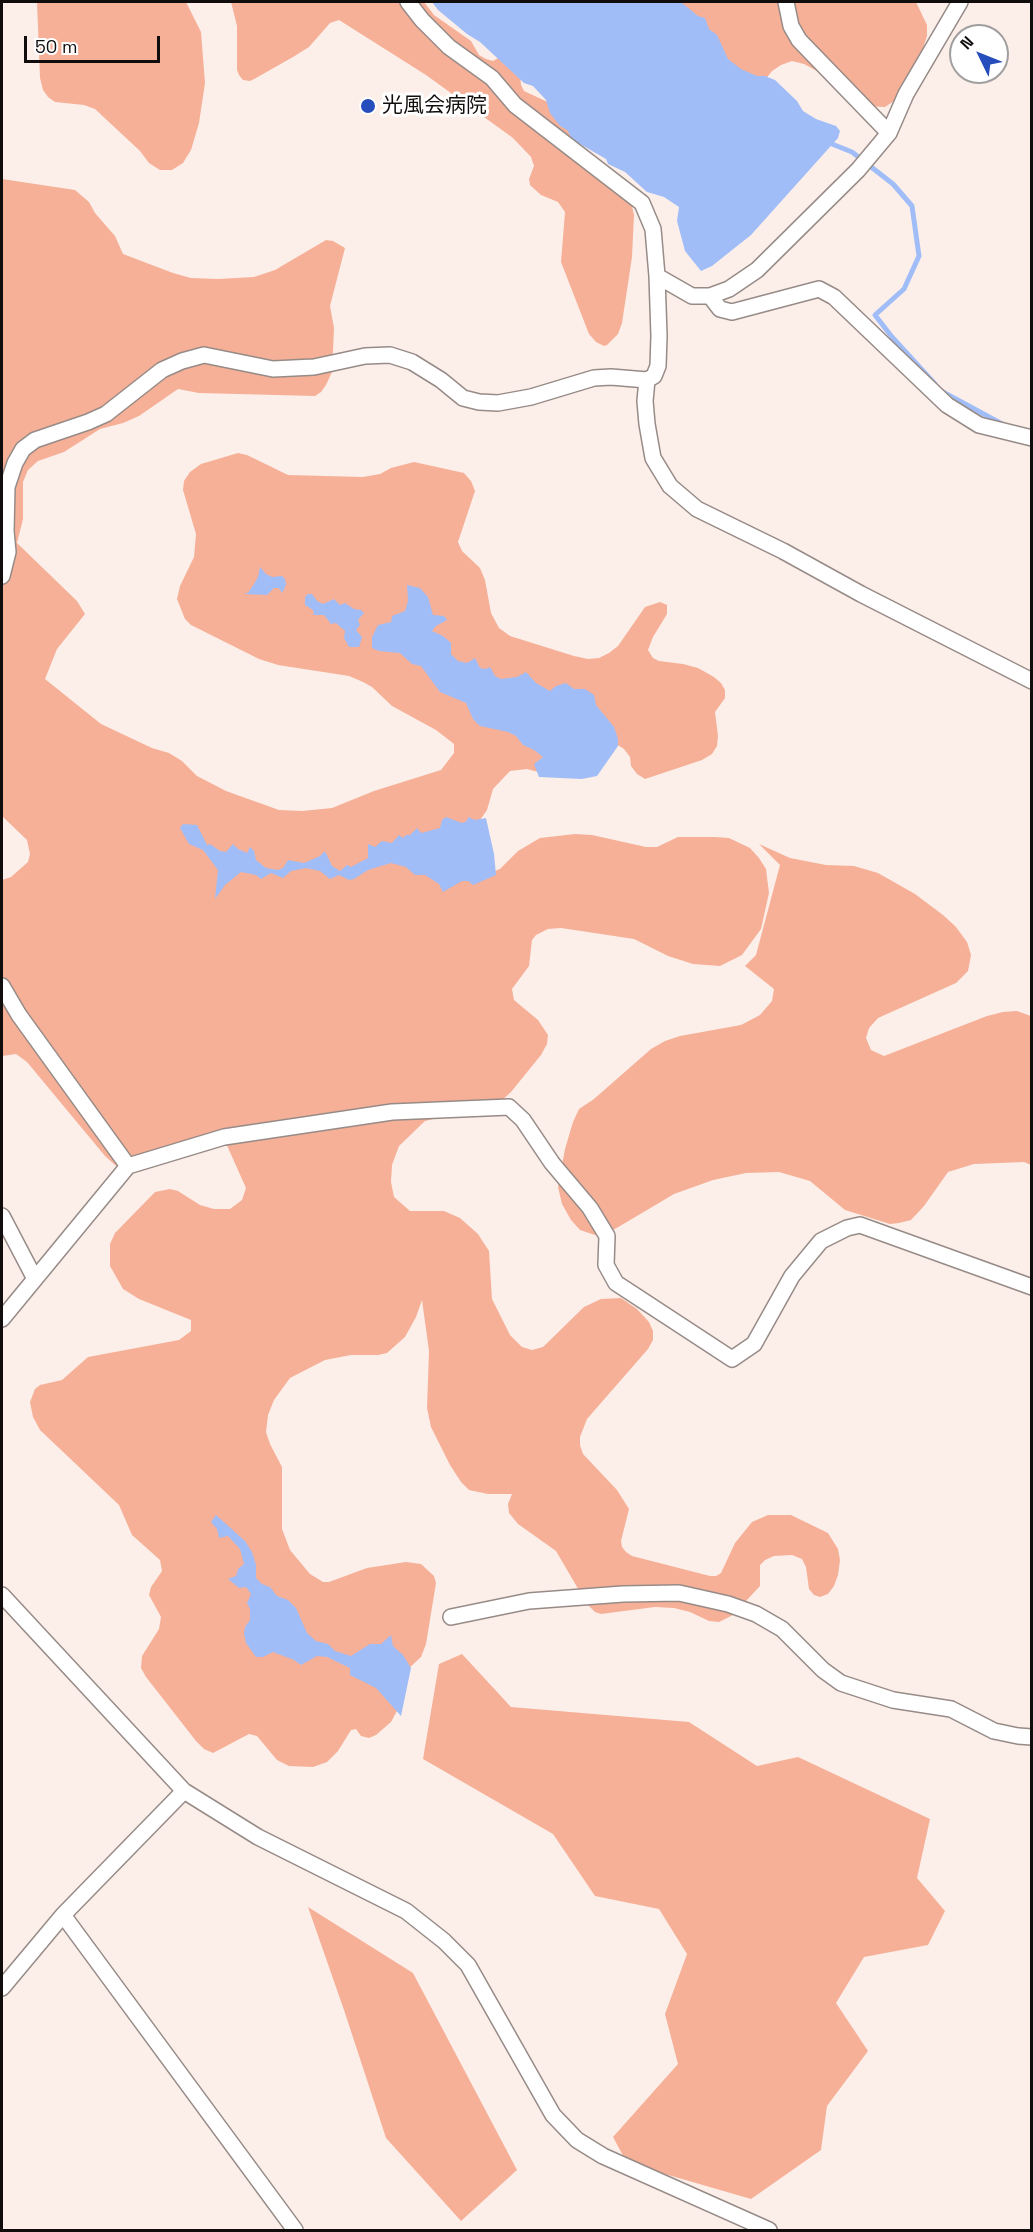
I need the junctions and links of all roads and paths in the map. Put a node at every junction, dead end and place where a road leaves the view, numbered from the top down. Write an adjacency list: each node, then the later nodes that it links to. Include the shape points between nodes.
1 (408, 2): 5 (street, via 442,40 492,78 515,105 642,203 653,228)
2 (786, 2): 4 (street, via 791,26 799,40)
3 (960, 2): 4 (street, via 906,94)
4 (889, 133): 6 (street, via 858,170 757,270 729,289)
5 (657, 276): 6 (street, via 692,296); 7 (street, via 658,366 654,376)
6 (710, 296): 8 (street, via 720,309 732,312 819,289 834,297 947,405 980,425)
7 (647, 380): 9 (street, via 594,378 498,403 463,398 412,362 390,355 273,369 204,355 182,361 162,370 106,414 35,440 23,449 8,487 8,552); 10 (street, via 645,401 653,458 670,486 697,509)
8 (1032, 438)
9 (2, 576)
10 (1032, 681)
11 (2, 986): 12 (street)
12 (129, 1166): 14 (street); 15 (street, via 224,1137 392,1113 509,1107 590,1208 607,1236 606,1265 616,1283 732,1359 754,1344 792,1276 821,1241 847,1228 860,1225)
13 (2, 1216): 14 (street)
14 (35, 1279): 16 (street)
15 (1032, 1287)
16 (2, 1319)
17 (2, 1595): 20 (street)
18 (451, 1617): 19 (street, via 530,1601 679,1593 756,1614 782,1629 841,1683 893,1700 951,1709 994,1731)
19 (1032, 1737)
20 (184, 1791): 21 (street); 24 (street, via 258,1837 406,1911 444,1941 468,1965 553,2115 577,2140)
21 (63, 1915): 22 (street); 23 (street)
22 (2, 1988)
23 (295, 2230)
24 (769, 2230)

